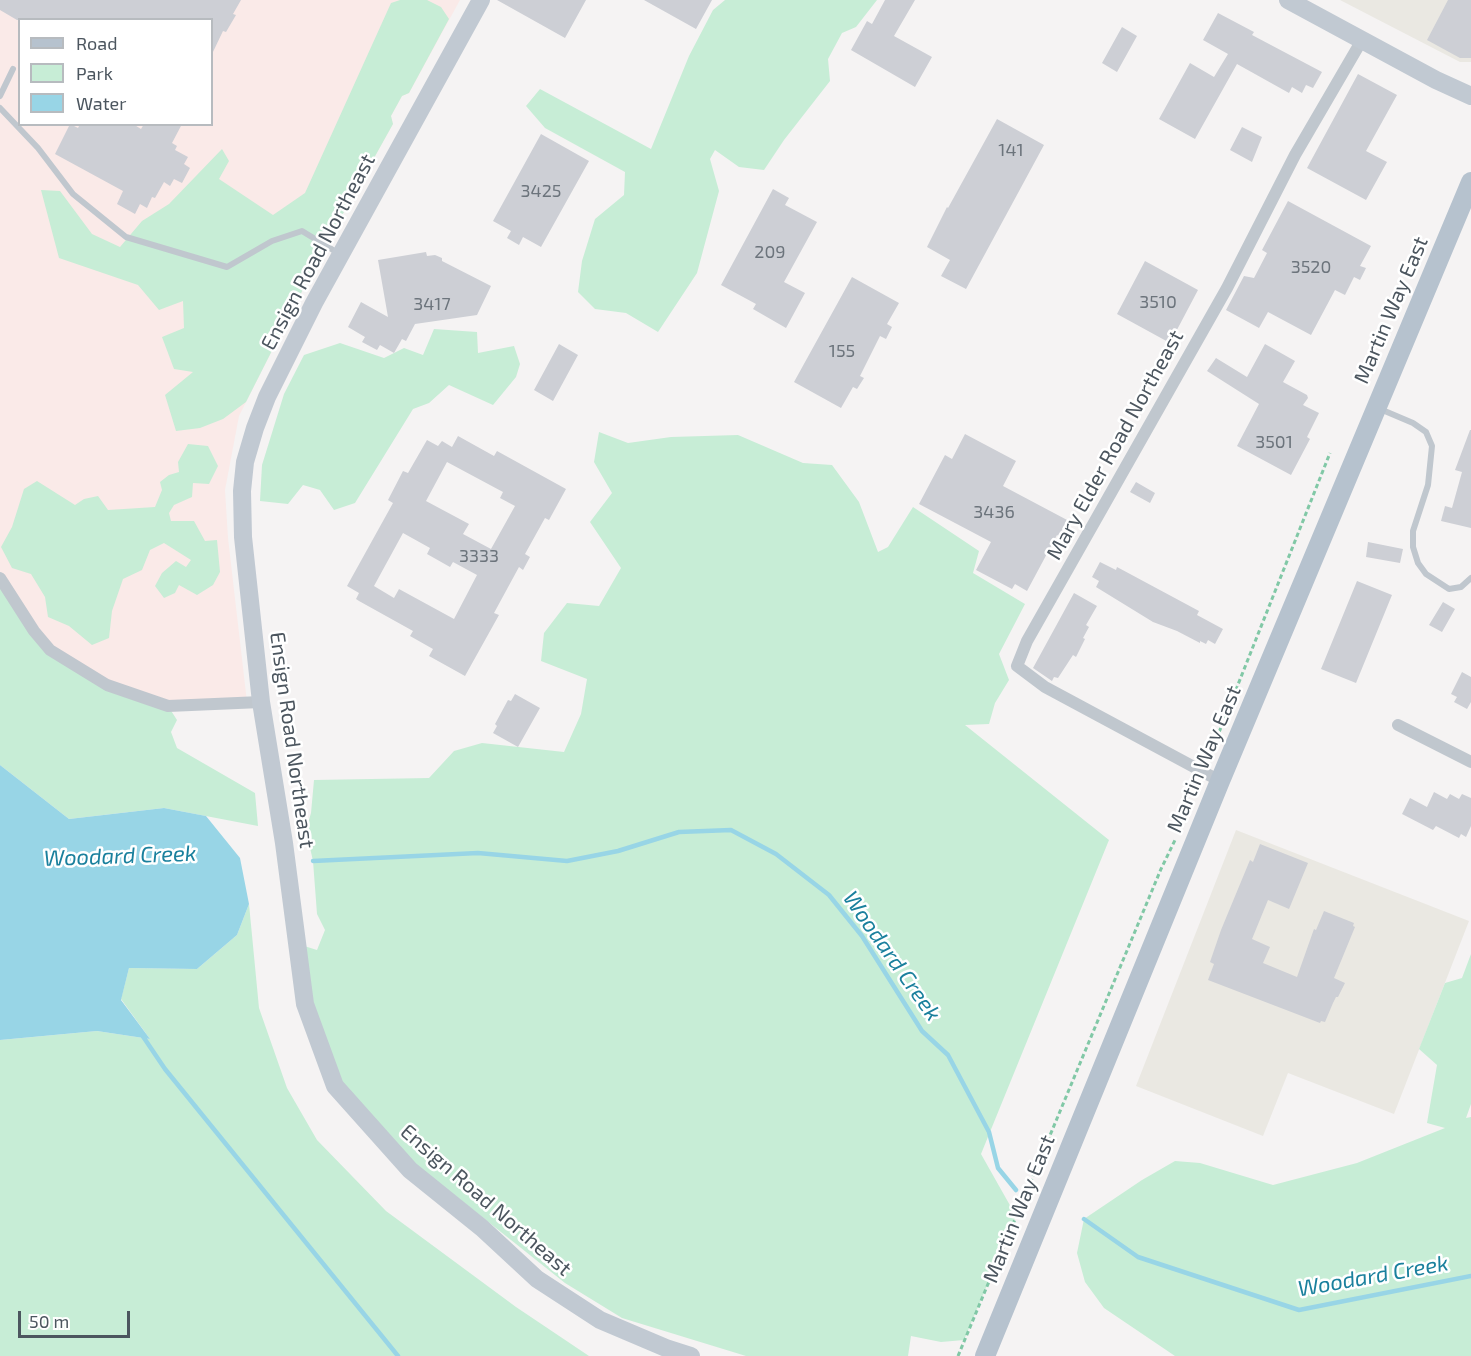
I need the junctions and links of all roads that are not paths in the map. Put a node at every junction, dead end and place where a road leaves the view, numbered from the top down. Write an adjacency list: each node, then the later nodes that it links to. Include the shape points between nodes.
1 (481, 0): 9 (street, Ensign Road Northeast)
2 (1288, 0): 3 (street)
3 (1362, 40): 6 (street); 16 (street, Mary Elder Road Northeast, via 1033,630 1017,666 1045,687)
4 (13, 69): 5 (lane)
5 (0, 96)
6 (1471, 96)
7 (0, 108): 9 (lane, via 38,148 73,194 126,237 227,267 272,241 302,231)
8 (1471, 182): 10 (main road, Martin Way East)
9 (341, 255): 13 (street, Ensign Road Northeast, via 267,397 245,462 243,537)
10 (1376, 408): 12 (lane, via 1413,423 1426,432 1432,446 1428,485 1413,531 1418,563 1426,574 1449,589 1461,587); 16 (main road, Martin Way East)
11 (0, 578): 13 (street, via 50,650 107,685 168,706)
12 (1471, 578)
13 (261, 702): 17 (street, Ensign Road Northeast, via 305,1004 335,1086 410,1170 537,1279 600,1320)
14 (1398, 725): 15 (street)
15 (1471, 762)
16 (1211, 776): 18 (main road, Martin Way East)
17 (691, 1356)
18 (985, 1356)

